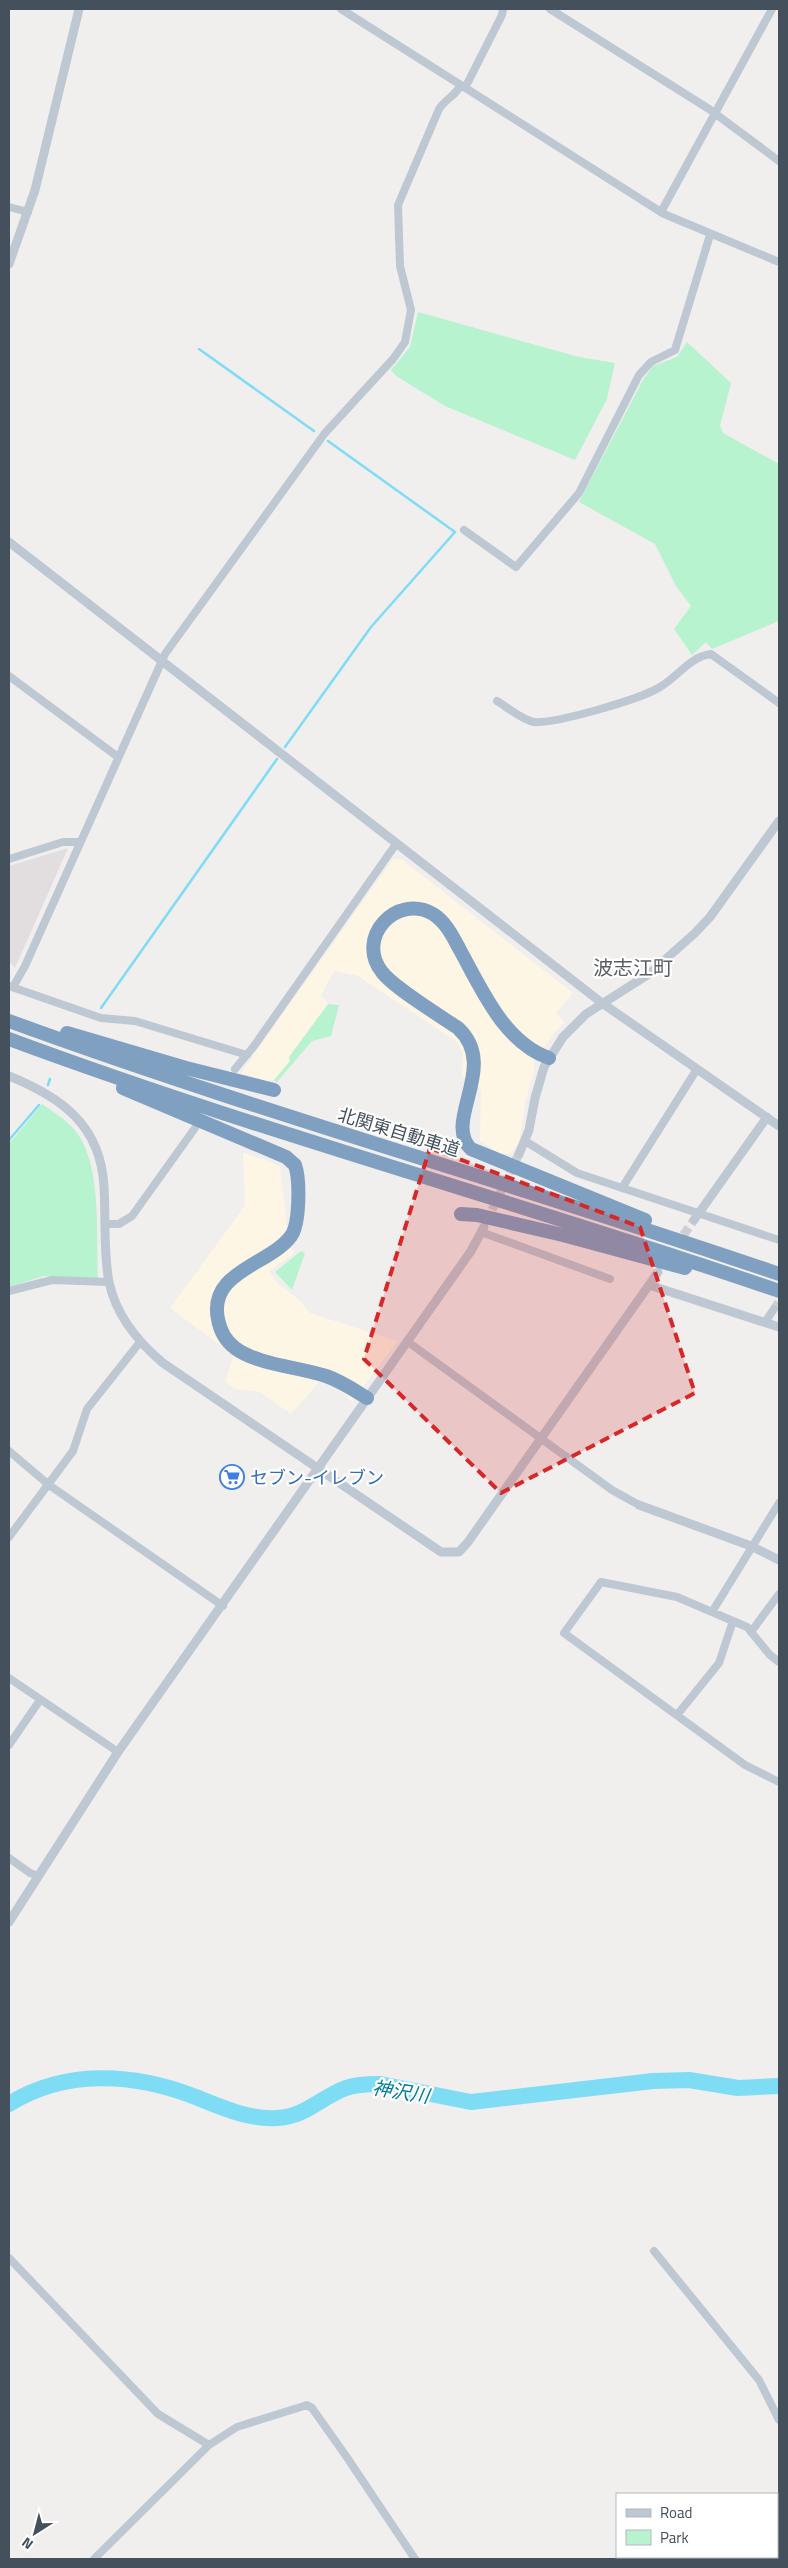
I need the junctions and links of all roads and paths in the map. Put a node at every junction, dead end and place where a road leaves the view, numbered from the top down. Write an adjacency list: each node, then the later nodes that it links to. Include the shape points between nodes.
1 (79, 9): 10 (street, via 54,119)
2 (341, 9): 6 (street)
3 (503, 9): 6 (street)
4 (550, 9): 7 (street)
5 (772, 9): 7 (street)
6 (463, 86): 11 (street); 17 (street, via 439,109 398,205 400,266 412,310 403,347 325,433)
7 (715, 112): 8 (street); 11 (street)
8 (779, 161)
9 (9, 207): 10 (street)
10 (28, 212): 14 (street)
11 (661, 212): 12 (street)
12 (710, 235): 13 (street); 15 (street, via 675,350 651,362 639,375 587,478 568,507 516,567)
13 (779, 262)
14 (9, 264)
15 (464, 530)
16 (9, 542): 17 (street)
17 (161, 661): 21 (street); 24 (street)
18 (9, 676): 21 (street)
19 (497, 701): 20 (street, via 534,722 614,706 660,687 699,656 711,654)
20 (779, 703)
21 (118, 757): 23 (street)
22 (779, 821): 27 (street, via 695,933 649,974)
23 (80, 842): 25 (street, via 63,842); 26 (street, via 25,966)
24 (396, 844): 27 (street); 32 (street)
25 (9, 859)
26 (11, 987): 32 (street, via 101,1018 136,1021)
27 (602, 1003): 33 (street, via 572,1026); 35 (street)
28 (9, 1015): 38 (highway, via 186,1068)
29 (9, 1021): 52 (highway, 北関東自動車道, via 184,1083)
30 (9, 1038): 31 (highway, 北関東自動車道)
31 (24, 1044): 59 (highway, 北関東自動車道, via 266,1127 652,1248); 65 (highway, via 286,1157 295,1165 298,1192 294,1231 286,1241 237,1274 225,1286 217,1308 219,1324 230,1344 242,1352 328,1376)
32 (247, 1054): 34 (street)
33 (549, 1058): 37 (highway, via 513,1026 446,918 426,904 400,904 384,913 372,927 367,944 369,962 385,983 460,1039 469,1060 468,1074); 42 (street, via 537,1089); 52 (highway, via 538,1054 506,1027 437,917 411,908 395,912 382,924 373,949 382,972 458,1028 473,1049 474,1071 462,1133 465,1144)
34 (235, 1069)
35 (697, 1069): 39 (street); 44 (street)
36 (9, 1076): 48 (street, via 57,1099 77,1117 94,1144 103,1172)
37 (462, 1086)
38 (274, 1090)
39 (767, 1117): 40 (street); 45 (street)
40 (779, 1126)
41 (195, 1128): 48 (street, via 132,1216 119,1224)
42 (525, 1141): 43 (street); 44 (street, via 577,1173)
43 (519, 1154)
44 (622, 1188): 45 (street)
45 (700, 1212): 47 (street); 50 (street)
46 (461, 1214): 59 (highway, via 563,1235)
47 (694, 1220)
48 (105, 1224): 56 (street)
49 (483, 1229): 55 (street, via 562,1263); 64 (street)
50 (779, 1240)
51 (297, 1242): 65 (highway, via 241,1278 230,1290 223,1309 227,1329 243,1345 332,1372)
52 (726, 1256): 54 (highway, 北関東自動車道)
53 (658, 1272): 57 (street)
54 (779, 1274)
55 (610, 1279)
56 (109, 1282): 58 (street, via 52,1280); 63 (street, via 126,1323)
57 (649, 1285): 61 (street); 66 (street)
58 (9, 1291)
59 (779, 1292)
60 (774, 1309): 61 (street)
61 (765, 1322): 62 (street)
62 (779, 1327)
63 (140, 1342): 68 (street, via 163,1363); 69 (street, via 87,1409 73,1451)
64 (408, 1342): 65 (street); 66 (street)
65 (367, 1398): 68 (street)
66 (540, 1438): 68 (street, via 468,1542 459,1552 451,1554 431,1547); 71 (street, via 612,1490)
67 (9, 1451): 69 (street)
68 (319, 1468): 76 (street)
69 (48, 1485): 72 (street); 76 (street)
70 (779, 1503): 73 (street)
71 (639, 1505): 73 (street)
72 (9, 1538)
73 (751, 1546): 74 (street); 77 (street)
74 (779, 1560)
75 (779, 1594): 79 (street)
76 (223, 1606): 85 (street)
77 (712, 1612): 78 (street); 83 (street, via 677,1597 601,1582 564,1633)
78 (733, 1621): 79 (street); 83 (street, via 720,1663)
79 (751, 1632): 80 (street)
80 (779, 1662)
81 (9, 1678): 82 (street)
82 (40, 1700): 84 (street); 85 (street)
83 (678, 1715): 86 (street, via 745,1765)
84 (9, 1745)
85 (118, 1752): 88 (street)
86 (779, 1782)
87 (9, 1858): 88 (street)
88 (39, 1876): 89 (street)
89 (9, 1922)
90 (654, 2250): 92 (street, via 759,2380)
91 (9, 2258): 93 (street, via 158,2414)
92 (779, 2420)
93 (209, 2445): 94 (street); 95 (street, via 237,2426 309,2406)
94 (94, 2559)
95 (414, 2559)

